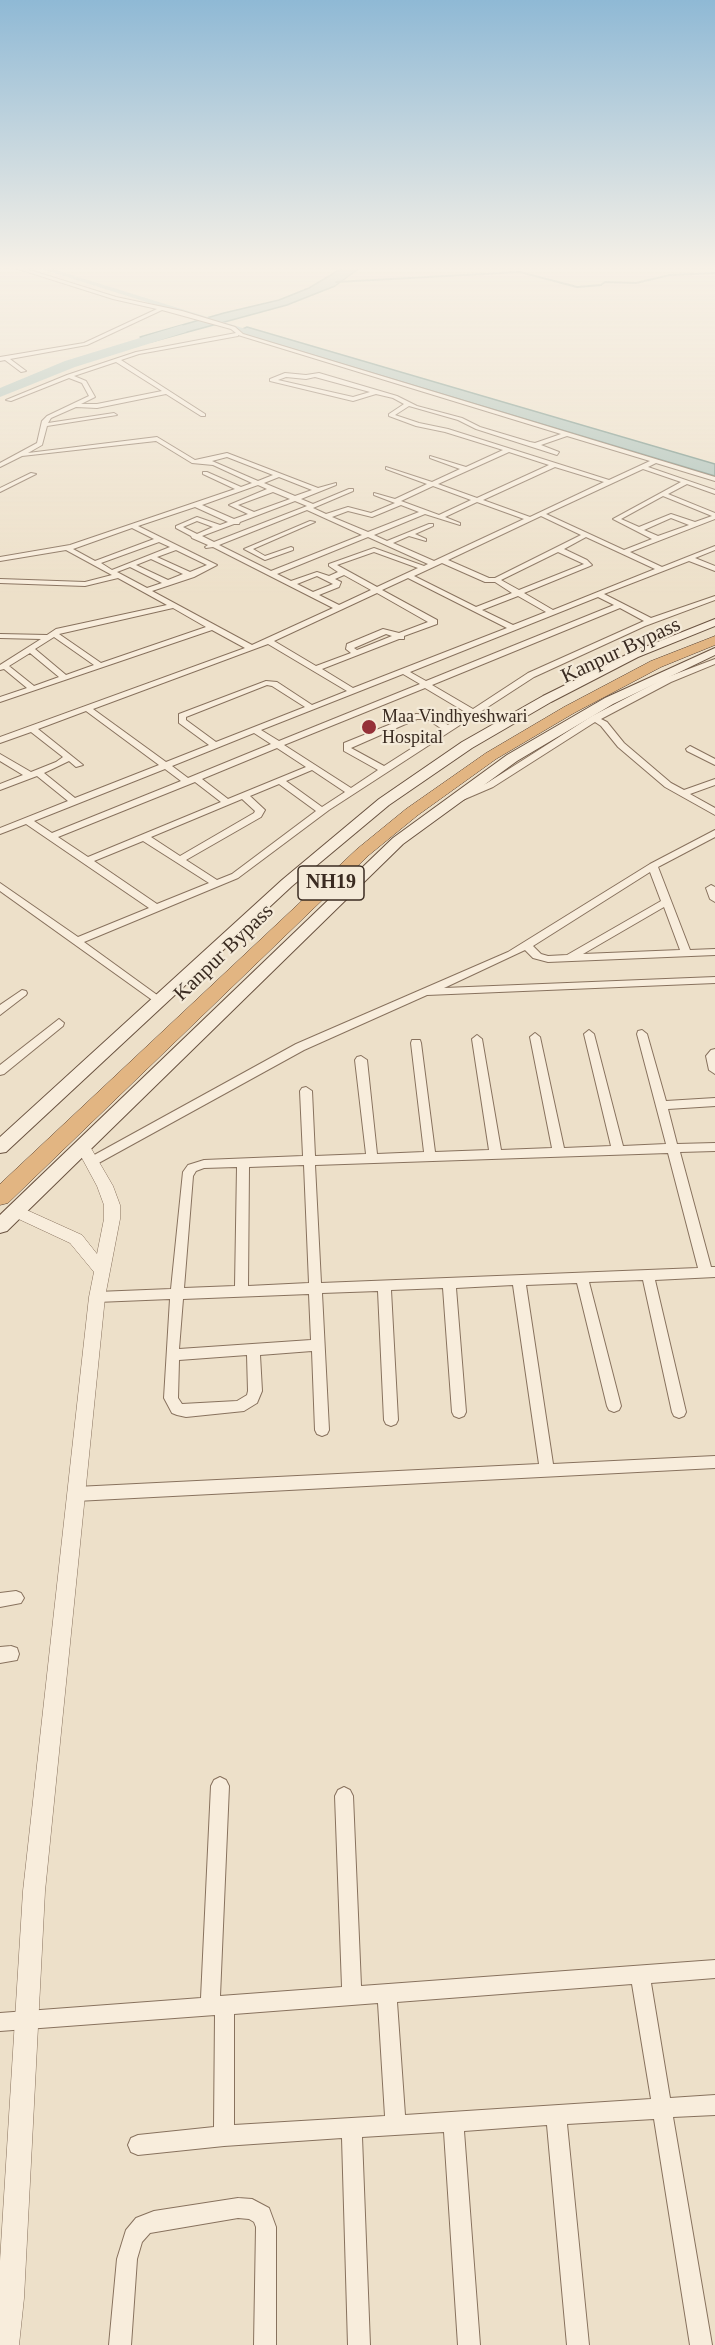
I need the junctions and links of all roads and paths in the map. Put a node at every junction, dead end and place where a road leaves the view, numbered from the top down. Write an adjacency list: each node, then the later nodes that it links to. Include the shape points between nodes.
1 (68, 376): 13 (street)
2 (70, 376): 15 (street, via 84,382 93,395)
3 (143, 376): 11 (street)
4 (280, 376): 10 (street, via 272,379)
5 (300, 376): 8 (street)
6 (318, 376): 12 (street)
7 (380, 376): 9 (street)
8 (306, 377): 10 (street)
9 (399, 382): 12 (street); 19 (street)
10 (292, 385): 12 (street, via 353,399)
11 (168, 392): 15 (street, via 97,406); 17 (street)
12 (375, 392): 14 (street)
13 (9, 400)
14 (408, 404): 19 (street, via 529,444); 20 (street, via 391,415)
15 (76, 406): 18 (street, via 52,415)
16 (114, 415): 18 (street)
17 (203, 415)
18 (44, 425): 22 (street, via 40,444)
19 (567, 434): 24 (street)
20 (511, 451): 21 (street, via 536,445); 27 (street); 31 (street)
21 (556, 453)
22 (22, 454): 25 (street, via 157,440 194,462); 26 (street)
23 (432, 456): 31 (street)
24 (655, 461): 29 (street); 37 (street)
25 (202, 462): 28 (street); 35 (street, via 227,454)
26 (0, 465)
27 (554, 465): 40 (street); 54 (street)
28 (223, 467): 33 (street); 39 (street)
29 (643, 467): 38 (street); 40 (street)
30 (388, 468): 42 (street)
31 (466, 469): 42 (street)
32 (293, 470): 35 (street)
33 (205, 473): 36 (street); 43 (street)
34 (33, 474): 45 (street)
35 (279, 475): 39 (street); 46 (street)
36 (197, 476)
37 (715, 479)
38 (686, 482): 48 (street); 50 (street)
39 (258, 483): 43 (street); 44 (street)
40 (609, 483): 63 (street)
41 (334, 484): 46 (street)
42 (432, 484): 54 (street); 55 (street)
43 (241, 489): 52 (street)
44 (274, 489): 51 (street); 53 (street)
45 (0, 490)
46 (317, 490): 53 (street)
47 (351, 490): 59 (street)
48 (715, 492)
49 (376, 494): 55 (street)
50 (663, 494): 65 (street); 76 (street, via 616,519)
51 (255, 496): 57 (street); 58 (street)
52 (215, 497): 56 (street); 57 (street)
53 (295, 498): 58 (street); 59 (street)
54 (477, 500): 66 (street); 67 (street)
55 (398, 502): 60 (street); 64 (street, via 372,515 348,509)
56 (195, 504): 68 (street); 73 (street)
57 (232, 505): 62 (street)
58 (276, 505): 61 (street); 62 (street)
59 (310, 507): 61 (street); 64 (street)
60 (424, 512): 66 (street); 77 (street)
61 (294, 513): 75 (street)
62 (253, 514): 68 (street)
63 (541, 514): 67 (street); 79 (street)
64 (327, 516): 77 (street)
65 (715, 516): 72 (street)
66 (439, 517): 70 (street)
67 (530, 519): 98 (street)
68 (233, 522): 74 (street); 75 (street)
69 (312, 522): 82 (street)
70 (458, 524)
71 (431, 525): 78 (street)
72 (696, 525): 76 (street, via 670,516); 83 (street)
73 (132, 526): 81 (street); 88 (street)
74 (219, 527): 80 (street); 80 (street, via 200,519 178,526)
75 (250, 530): 82 (street); 86 (street)
76 (638, 530): 83 (street)
77 (368, 534): 85 (street); 95 (street)
78 (410, 534): 84 (street); 85 (street)
79 (586, 535): 91 (street); 92 (street)
80 (194, 537): 86 (street)
81 (160, 539): 87 (street); 99 (street)
82 (269, 539): 90 (street); 90 (street, via 247,550 265,558)
83 (658, 539): 92 (street)
84 (424, 540)
85 (387, 543): 98 (street)
86 (211, 546): 93 (street); 107 (street)
87 (176, 547): 93 (street); 94 (street)
88 (67, 548): 97 (street); 99 (street)
89 (715, 548): 96 (street)
90 (291, 549): 95 (street)
91 (558, 549): 111 (street); 117 (street, via 588,565)
92 (624, 552): 103 (street)
93 (191, 554): 108 (street, via 213,565)
94 (152, 557): 100 (street); 108 (street)
95 (311, 557): 101 (street); 107 (street)
96 (689, 558): 103 (street); 104 (street)
97 (0, 559)
98 (439, 562): 102 (street); 111 (street)
99 (95, 563): 106 (street)
100 (131, 565): 106 (street); 113 (street)
101 (330, 567): 102 (street, via 378,550); 105 (street)
102 (424, 568): 109 (street)
103 (661, 569): 118 (street)
104 (715, 569)
105 (344, 572): 110 (street); 115 (street)
106 (115, 574): 112 (street, via 85,584); 116 (street)
107 (270, 574): 114 (street)
108 (191, 575): 113 (street)
109 (409, 576): 115 (street); 124 (street)
110 (331, 578): 114 (street, via 317,574); 119 (street, via 338,583)
111 (496, 580): 117 (street)
112 (0, 581)
113 (168, 583): 116 (street)
114 (290, 584): 119 (street)
115 (378, 589): 123 (street); 141 (street, via 434,622 401,637 386,631 350,646 357,653)
116 (147, 591): 121 (street)
117 (517, 593): 124 (street); 125 (street)
118 (598, 594): 122 (street); 125 (street)
119 (313, 595): 123 (street)
120 (715, 598): 126 (street)
121 (173, 606): 128 (street); 131 (street)
122 (619, 606): 126 (street); 144 (street)
123 (339, 608): 133 (street)
124 (475, 609): 129 (street)
125 (553, 612): 129 (street)
126 (651, 621): 150 (street, via 531,675)
127 (715, 622): 201 (main road, via 634,655 547,699 479,738 384,802)
128 (213, 627): 135 (street); 139 (street)
129 (513, 628): 142 (street)
130 (715, 632): 228 (highway, Kanpur Bypass / NH19, via 558,704 482,748 402,804 352,846)
131 (49, 635): 132 (street); 136 (street); 139 (street)
132 (0, 636)
133 (269, 640): 135 (street); 141 (street)
134 (715, 640): 229 (highway, Kanpur Bypass / NH19, via 656,664 570,710 490,756 412,812 363,852)
135 (251, 648): 149 (street, via 135,688)
136 (30, 649): 140 (street); 143 (street)
137 (715, 651): 176 (main road, via 609,701 512,758)
138 (715, 661): 151 (street, via 668,680)
139 (100, 666): 143 (street)
140 (2, 667): 145 (street)
141 (316, 669): 146 (street)
142 (405, 672): 144 (street); 146 (street)
143 (65, 678): 145 (street)
144 (426, 684): 150 (street); 156 (street)
145 (33, 689): 147 (street)
146 (354, 692): 148 (street)
147 (0, 700)
148 (312, 708): 154 (street); 157 (street, via 266,683 182,716 182,721)
149 (88, 709): 152 (street); 163 (street)
150 (473, 712): 153 (street)
151 (595, 718): 173 (street); 176 (street, via 490,785)
152 (33, 729): 155 (street); 160 (street)
153 (448, 729): 165 (street); 165 (street, via 429,717 416,716 347,745 347,749)
154 (255, 730): 156 (street); 157 (street)
155 (0, 740)
156 (279, 745): 164 (street); 167 (street)
157 (216, 746): 163 (street)
158 (690, 749): 161 (street)
159 (0, 757): 166 (street)
160 (69, 757): 162 (street); 166 (street)
161 (715, 762)
162 (79, 765)
163 (165, 766): 167 (street); 174 (street)
164 (312, 767): 168 (street); 171 (street)
165 (384, 770): 171 (street)
166 (34, 774): 170 (street); 174 (street)
167 (192, 780): 175 (street); 182 (street)
168 (279, 780): 172 (street); 177 (street)
169 (715, 782): 173 (street)
170 (0, 787)
171 (351, 792): 177 (street)
172 (243, 795): 175 (street); 184 (street, via 260,810 258,815)
173 (682, 795): 178 (street)
174 (74, 802): 179 (street)
175 (227, 802): 183 (street)
176 (448, 803): 217 (main road, via 398,841)
177 (322, 811): 187 (street, via 235,876)
178 (715, 812)
179 (27, 820): 180 (street); 182 (street)
180 (0, 831)
181 (715, 833): 186 (street)
182 (51, 837): 185 (street)
183 (144, 837): 184 (street); 185 (street)
184 (180, 860): 187 (street)
185 (86, 861): 192 (street)
186 (653, 866): 191 (street); 194 (street)
187 (216, 884): 192 (street)
188 (0, 886): 193 (street)
189 (711, 888): 190 (street)
190 (715, 899)
191 (666, 902): 196 (street); 197 (street)
192 (156, 908): 193 (street)
193 (77, 941): 201 (street)
194 (527, 946): 197 (street, via 542,958); 199 (street)
195 (715, 952): 196 (street)
196 (686, 953): 197 (street)
197 (569, 958)
198 (715, 980): 199 (street)
199 (420, 992): 226 (street, via 300,1047)
200 (22, 993): 202 (street)
201 (159, 1000): 216 (main road)
202 (0, 1011)
203 (59, 1023): 212 (street)
204 (589, 1034): 220 (street)
205 (642, 1034): 215 (street)
206 (535, 1037): 221 (street)
207 (477, 1039): 222 (street)
208 (416, 1043): 223 (street)
209 (715, 1053): 211 (street)
210 (362, 1060): 224 (street)
211 (715, 1070)
212 (0, 1071)
213 (306, 1091): 225 (street)
214 (715, 1102): 215 (street)
215 (661, 1105): 219 (street)
216 (0, 1147)
217 (83, 1147): 226 (street); 230 (main road)
218 (715, 1147): 219 (street)
219 (673, 1148): 220 (street); 233 (street)
220 (618, 1150): 221 (street)
221 (559, 1152): 222 (street)
222 (496, 1155): 223 (street)
223 (430, 1157): 224 (street)
224 (372, 1159): 225 (street)
225 (309, 1161): 227 (street); 239 (street)
226 (91, 1162): 232 (street, via 112,1205)
227 (243, 1163): 240 (street); 241 (street, via 198,1165 187,1174)
228 (0, 1177)
229 (0, 1197)
230 (15, 1211): 231 (main road); 232 (street, via 76,1239)
231 (0, 1226)
232 (101, 1270): 242 (street)
233 (710, 1272): 234 (street)
234 (648, 1275): 235 (street); 248 (street)
235 (582, 1278): 236 (street); 246 (street)
236 (519, 1280): 237 (street); 252 (street)
237 (449, 1283): 238 (street); 247 (street)
238 (384, 1286): 239 (street); 249 (street)
239 (315, 1288): 240 (street); 243 (street)
240 (241, 1291): 241 (street)
241 (178, 1294): 242 (street); 245 (street)
242 (98, 1297): 253 (street)
243 (318, 1346): 244 (street); 250 (street)
244 (254, 1350): 245 (street); 245 (street, via 252,1399 238,1407 186,1411 177,1409 171,1398)
245 (172, 1354)
246 (614, 1406)
247 (459, 1412)
248 (679, 1412)
249 (391, 1420)
250 (322, 1430)
251 (715, 1462): 252 (street)
252 (547, 1471): 253 (street)
253 (76, 1494): 263 (street, via 34,1891)
254 (16, 1598): 255 (street)
255 (0, 1600)
256 (220, 1786): 262 (street)
257 (344, 1796): 261 (street)
258 (715, 1969): 259 (street)
259 (640, 1975): 260 (street); 266 (street)
260 (387, 1994): 261 (street); 269 (street)
261 (352, 1996): 262 (street)
262 (218, 2006): 263 (street); 271 (street)
263 (26, 2020): 264 (street); 273 (street)
264 (0, 2022)
265 (715, 2105): 266 (street)
266 (662, 2109): 267 (street); 279 (street)
267 (556, 2116): 268 (street); 278 (street)
268 (453, 2122): 269 (street); 277 (street)
269 (396, 2126): 270 (street)
270 (352, 2129): 271 (street); 276 (street)
271 (224, 2136): 272 (street)
272 (138, 2145)
273 (6, 2345)
274 (120, 2345): 275 (street, via 127,2259 133,2237 143,2225 238,2208 252,2209 261,2215 266,2227)
275 (265, 2345)
276 (359, 2345)
277 (469, 2345)
278 (578, 2345)
279 (701, 2345)

